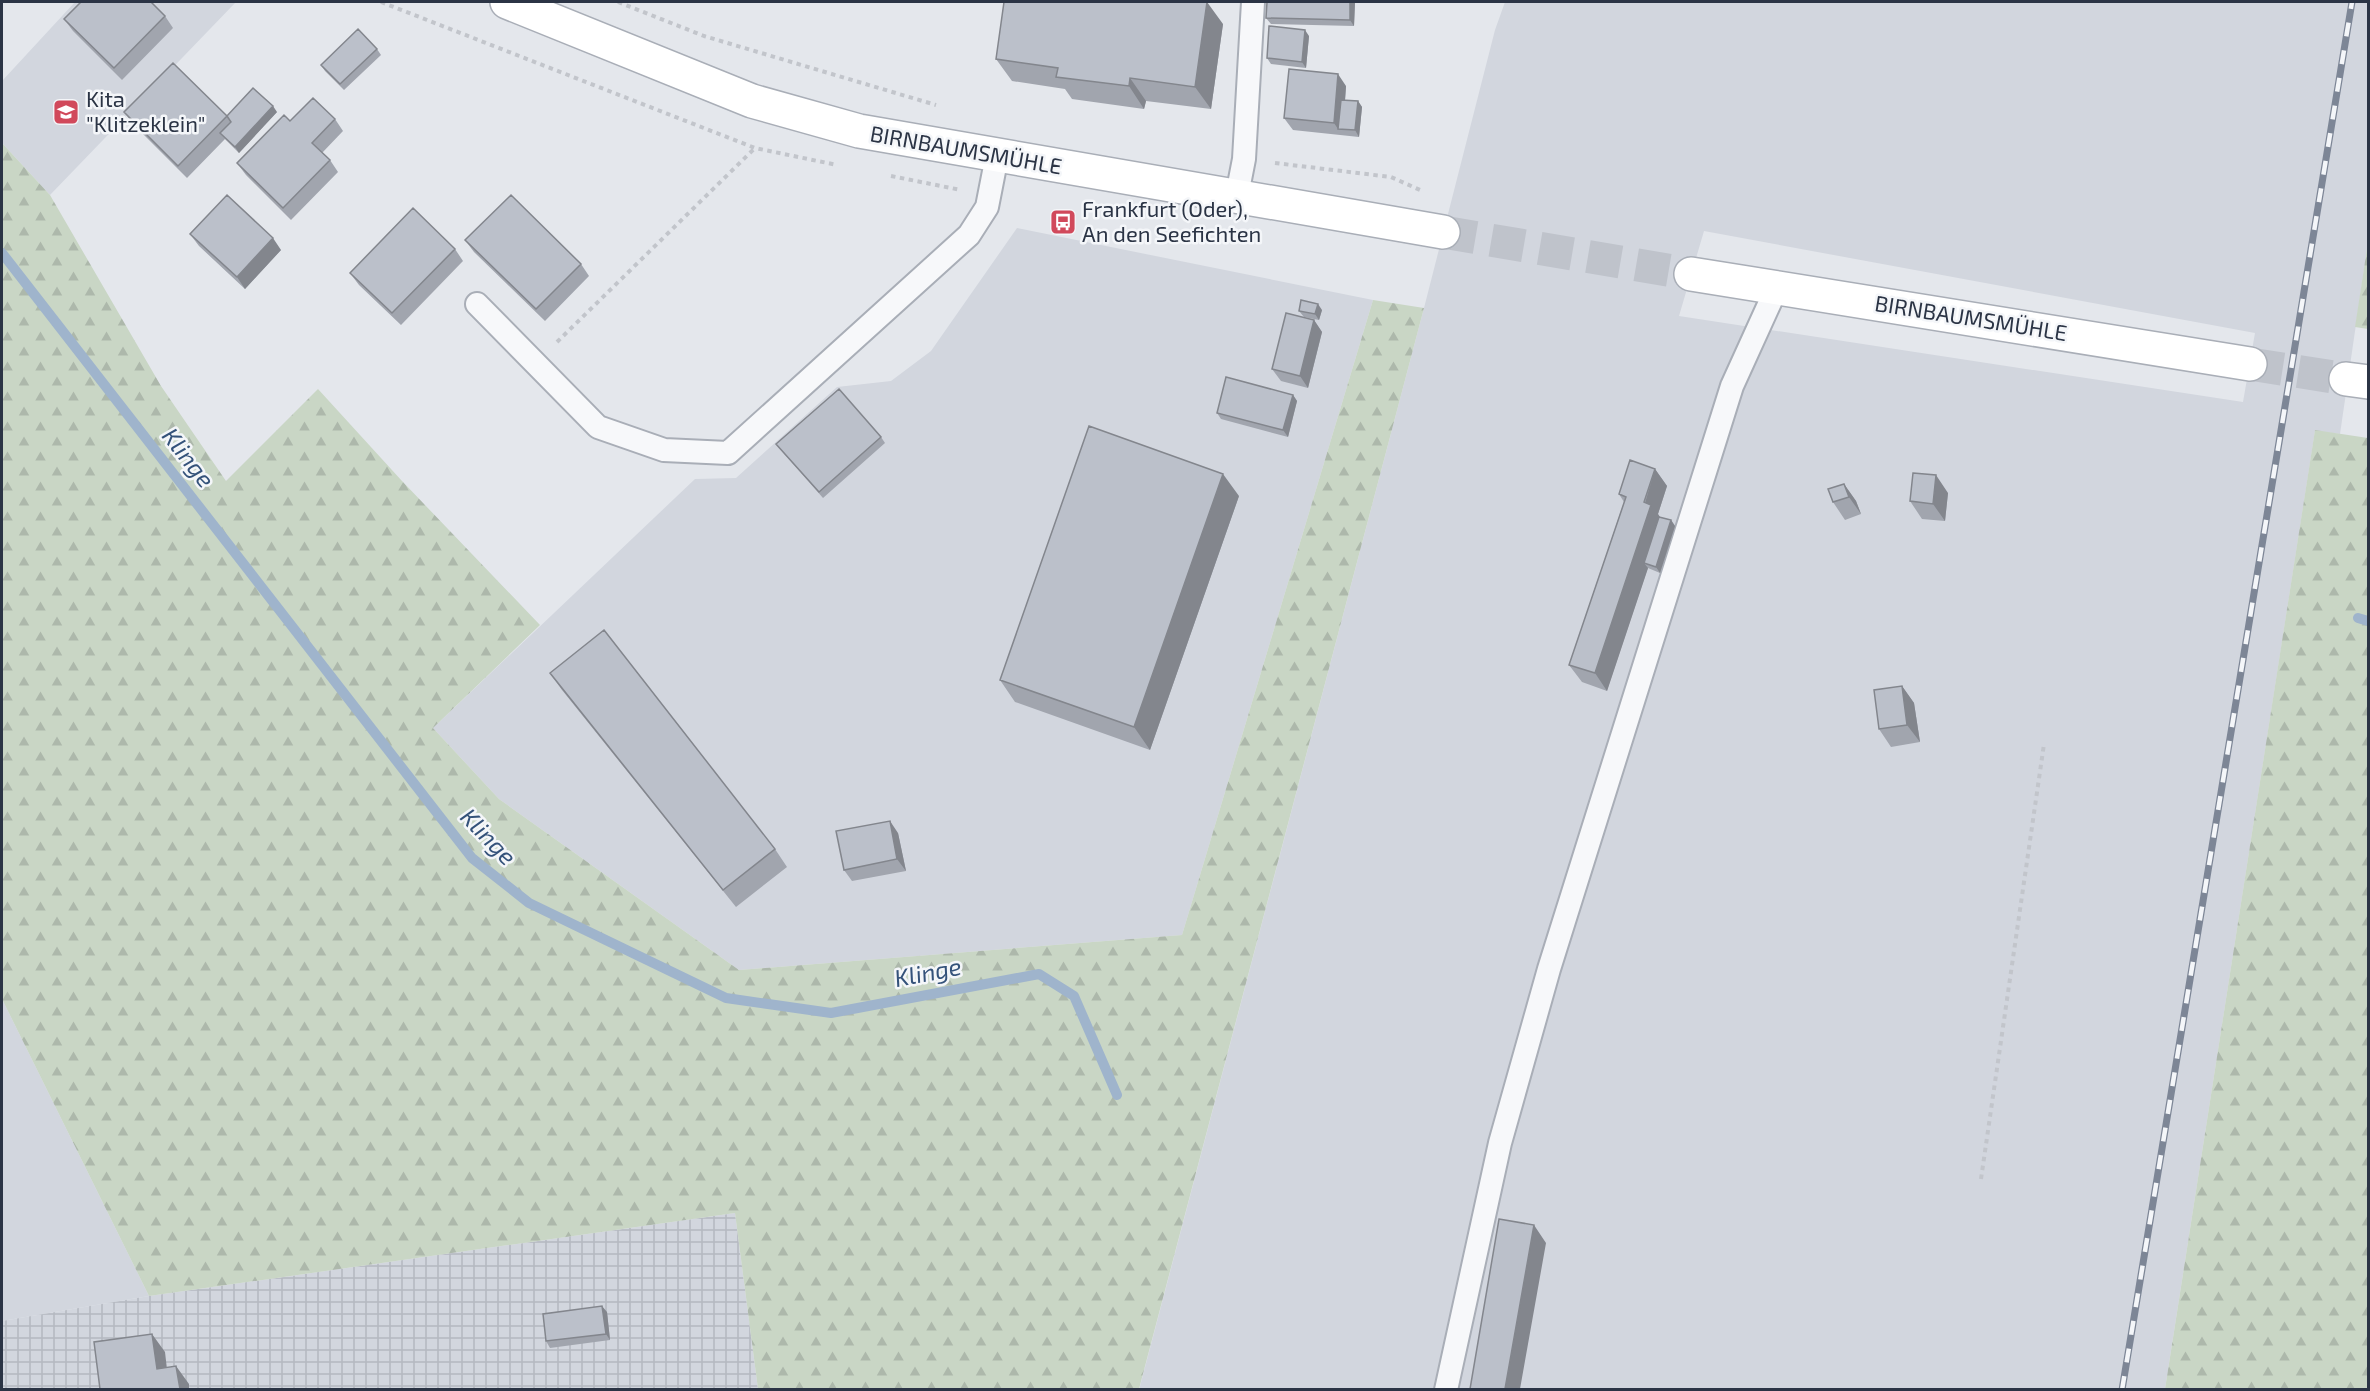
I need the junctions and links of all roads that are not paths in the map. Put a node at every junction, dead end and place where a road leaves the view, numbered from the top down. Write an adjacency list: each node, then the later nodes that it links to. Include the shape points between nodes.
1 (507, 2): 3 (main road, BIRNBAUMSMÜHLE, via 752,101 859,131)
2 (1253, 2): 4 (lane, via 1244,159)
3 (998, 156): 4 (main road, BIRNBAUMSMÜHLE); 8 (lane, via 987,207 969,235 728,453 664,450 598,427)
4 (1238, 195): 5 (main road, BIRNBAUMSMÜHLE)
5 (1443, 232)
6 (1691, 274): 7 (main road, BIRNBAUMSMÜHLE)
7 (1777, 287): 9 (main road, BIRNBAUMSMÜHLE); 10 (lane, via 1732,386 1549,969 1500,1143)
8 (477, 304)
9 (2250, 364)
10 (1446, 1389)

